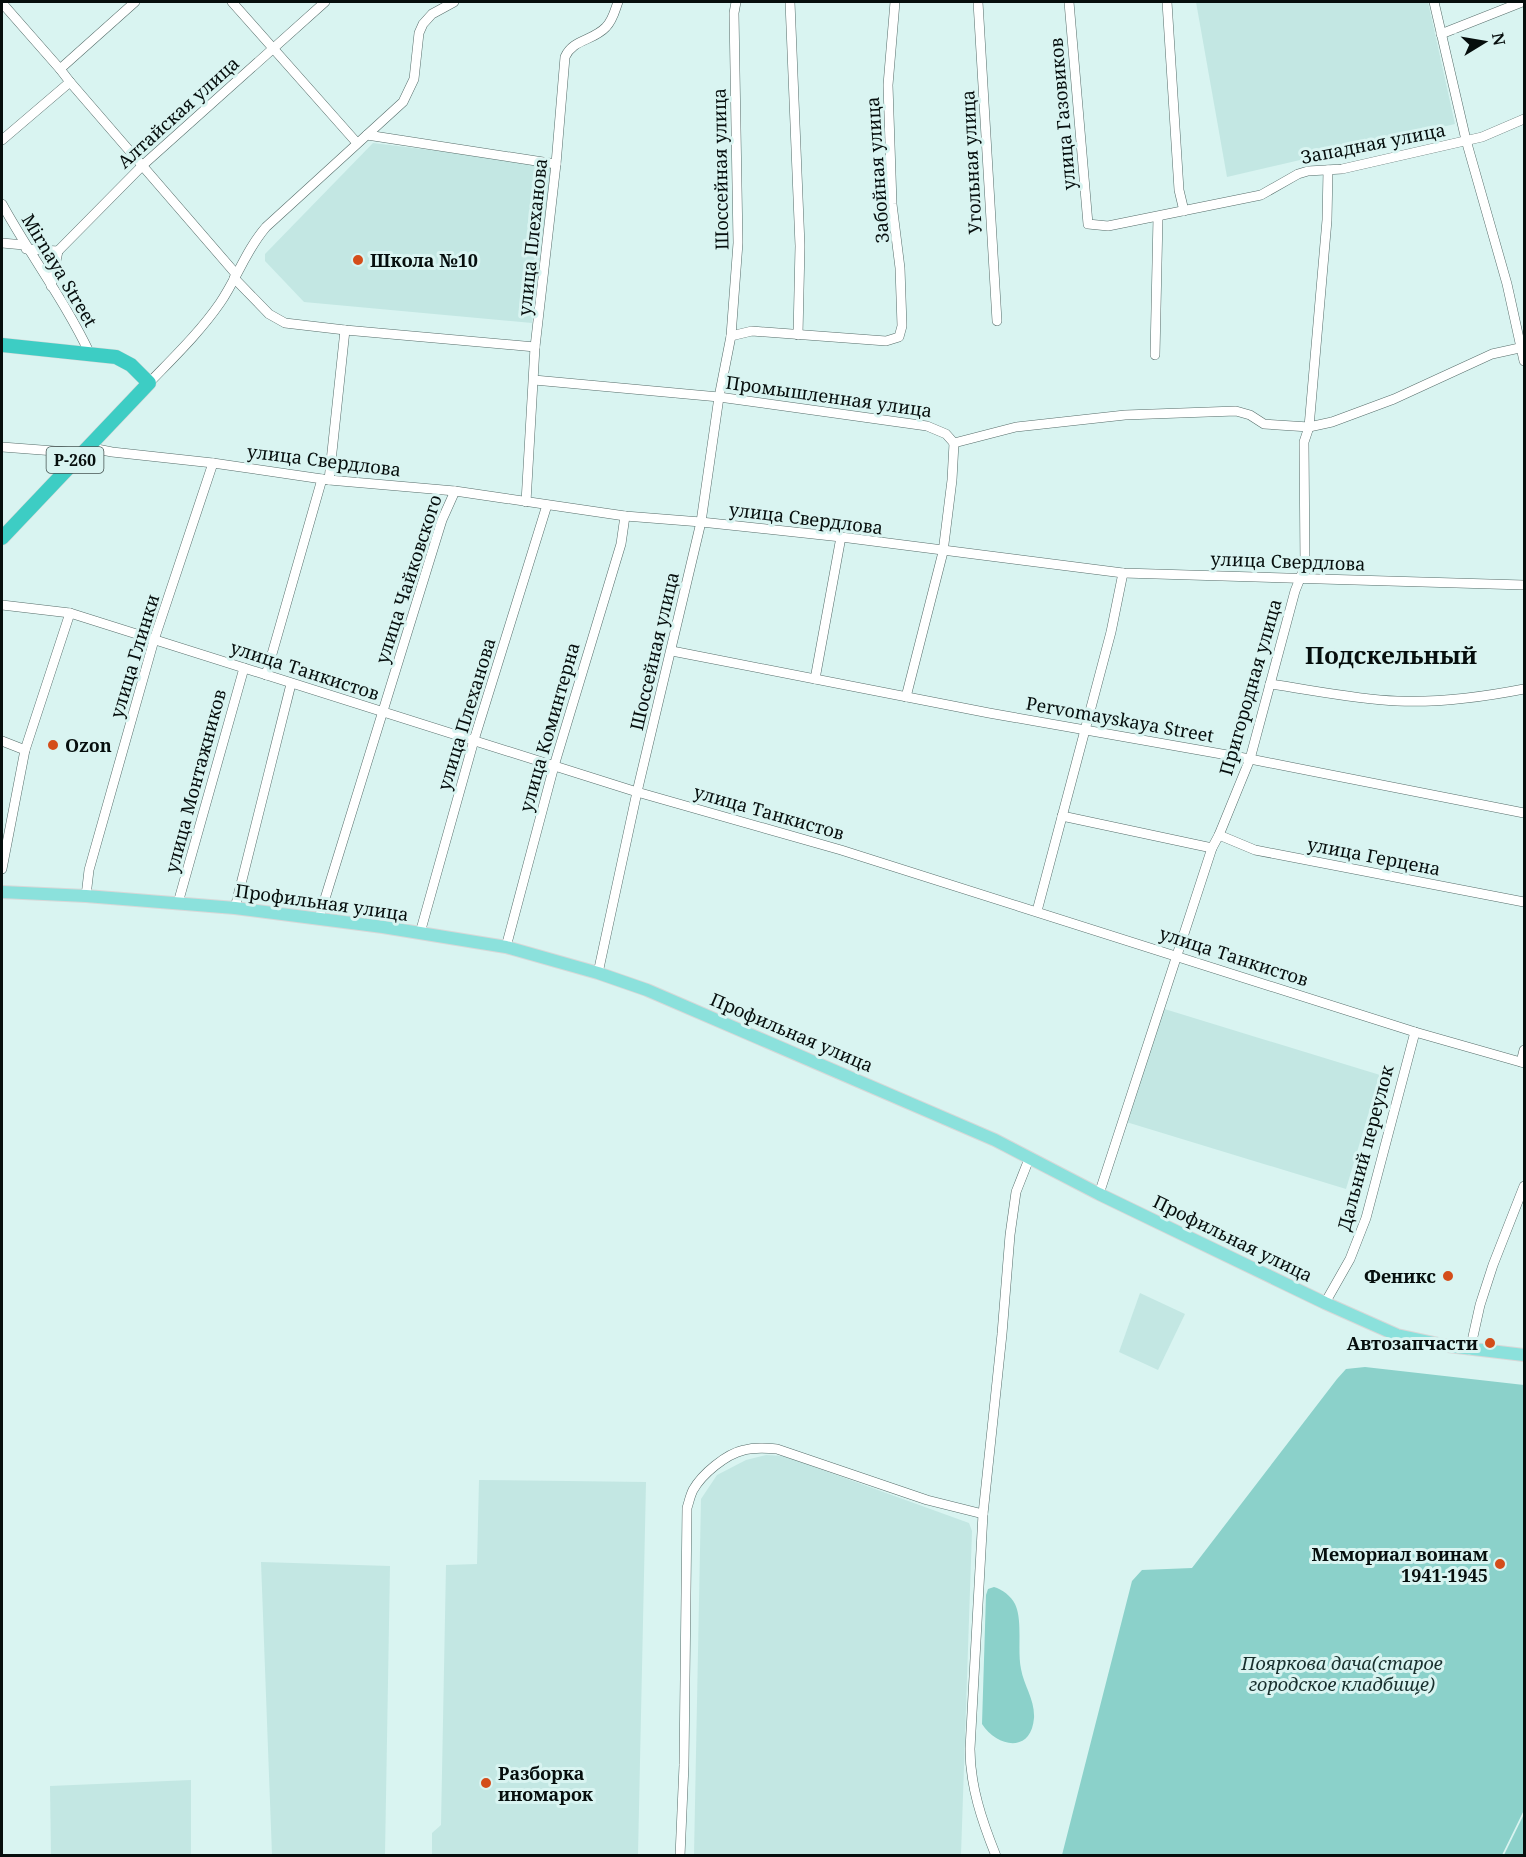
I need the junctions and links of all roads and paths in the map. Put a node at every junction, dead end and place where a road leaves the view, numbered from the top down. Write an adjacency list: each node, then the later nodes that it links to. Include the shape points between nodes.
1 (135, 2): 17 (street)
2 (232, 2): 16 (street)
3 (325, 2): 16 (street, Алтайская улица)
4 (454, 2): 20 (street, via 423,24 411,90 394,112)
5 (618, 2): 24 (street, улица Плеханова, via 607,27 569,49 565,57)
6 (736, 2): 39 (street, Шоссейная улица, via 738,260)
7 (790, 2): 38 (street, via 800,246)
8 (895, 2): 38 (street, Забойная улица, via 888,85 902,326 898,337 886,341)
9 (978, 2): 36 (street, Угольная улица)
10 (1069, 2): 30 (street, улица Газовиков)
11 (1167, 2): 28 (street, via 1179,190)
12 (1434, 2): 15 (street)
13 (1522, 2): 15 (street)
14 (2, 3): 17 (street)
15 (1441, 34): 22 (street)
16 (273, 48): 23 (street); 25 (street, Алтайская улица)
17 (60, 69): 18 (street)
18 (70, 82): 21 (street); 25 (street)
19 (1524, 119): 22 (street, Западная улица)
20 (367, 135): 23 (street); 24 (street)
21 (2, 140)
22 (1466, 140): 26 (street, Западная улица); 42 (street)
23 (357, 143): 34 (street, via 266,227)
24 (556, 164): 41 (street, улица Плеханова)
25 (142, 165): 33 (street, Алтайская улица); 34 (street)
26 (1328, 170): 28 (street, Западная улица, via 1298,174 1261,195); 49 (street, Пригородная улица)
27 (2, 204): 32 (street, Mirnaya Street)
28 (1184, 211): 29 (street, Западная улица)
29 (1158, 217): 30 (street, Западная улица, via 1108,226); 44 (street)
30 (1088, 224)
31 (2, 243): 32 (street)
32 (25, 247): 33 (street); 35 (street, Mirnaya Street)
33 (58, 251): 35 (street)
34 (235, 276): 37 (street, via 285,323); 47 (street, via 222,301)
35 (51, 286): 43 (street, Mirnaya Street)
36 (997, 321)
37 (345, 330): 41 (street); 54 (street)
38 (798, 335): 39 (street, via 752,331)
39 (731, 336): 48 (street, Шоссейная улица)
40 (2, 345): 43 (highway)
41 (535, 346): 46 (street, улица Плеханова)
42 (1523, 347): 45 (street); 49 (street, via 1492,354 1394,399)
43 (90, 354): 47 (highway, via 125,360)
44 (1155, 355)
45 (1524, 361)
46 (534, 380): 48 (street, Промышленная улица); 56 (street, улица Плеханова)
47 (149, 382): 52 (highway, Р-260)
48 (719, 397): 50 (street, Промышленная улица, via 927,426 946,434); 59 (street, Шоссейная улица)
49 (1309, 427): 50 (street, via 1264,424 1236,411 1125,415 1016,427); 64 (street, Пригородная улица, via 1304,442 1305,566)
50 (954, 443): 62 (street)
51 (2, 447): 52 (street, улица Свердлова)
52 (84, 450): 53 (street, улица Свердлова); 61 (highway, Р-260)
53 (213, 463): 54 (street, улица Свердлова); 68 (street, улица Глинки)
54 (326, 479): 55 (street, улица Свердлова); 71 (street)
55 (455, 491): 56 (street, улица Свердлова); 77 (street, улица Чайковского, via 442,520)
56 (526, 502): 57 (street, улица Свердлова)
57 (547, 505): 58 (street, улица Свердлова); 79 (street, улица Плеханова)
58 (625, 516): 59 (street, улица Свердлова); 83 (street, улица Коминтерна, via 621,544)
59 (701, 522): 60 (street, улица Свердлова); 69 (street, Шоссейная улица)
60 (841, 537): 62 (street, улица Свердлова); 72 (street)
61 (2, 538)
62 (943, 552): 63 (street, улица Свердлова); 76 (street)
63 (1123, 573): 64 (street, улица Свердлова); 78 (street)
64 (1301, 578): 65 (street, улица Свердлова); 74 (street, Пригородная улица)
65 (1524, 585)
66 (2, 605): 67 (street, улица Танкистов)
67 (70, 613): 68 (street, улица Танкистов); 81 (street)
68 (154, 640): 70 (street, улица Танкистов); 91 (street, улица Глинки, via 89,870)
69 (672, 651): 72 (street, Pervomayskaya Street); 84 (street, Шоссейная улица)
70 (243, 668): 71 (street, улица Танкистов); 93 (street, улица Монтажников)
71 (267, 675): 73 (street, улица Танкистов)
72 (815, 679): 76 (street, Pervomayskaya Street)
73 (291, 684): 77 (street, улица Танкистов); 94 (street)
74 (1270, 684): 75 (street, via 1399,701 1480,697); 82 (street, Пригородная улица)
75 (1524, 689)
76 (906, 697): 78 (street, Pervomayskaya Street)
77 (382, 712): 79 (street, улица Танкистов); 96 (street, улица Чайковского)
78 (1085, 730): 82 (street, Pervomayskaya Street); 86 (street)
79 (474, 740): 83 (street, улица Танкистов); 97 (street, улица Плеханова)
80 (2, 741): 81 (street)
81 (25, 750): 89 (street)
82 (1250, 759): 85 (street, Pervomayskaya Street); 87 (street, Пригородная улица)
83 (554, 766): 84 (street, улица Танкистов); 98 (street, улица Коминтерна)
84 (637, 792): 95 (street, улица Танкистов); 100 (street, Шоссейная улица)
85 (1524, 813)
86 (1062, 816): 88 (street); 95 (street)
87 (1220, 835): 88 (street, Пригородная улица); 92 (street, улица Герцена, via 1255,850)
88 (1212, 848): 99 (street, Пригородная улица)
89 (2, 869)
90 (2, 892): 91 (main road, Профильная улица)
91 (86, 896): 93 (main road, Профильная улица)
92 (1524, 902)
93 (178, 903): 94 (main road, Профильная улица)
94 (235, 908): 96 (main road, Профильная улица)
95 (1037, 910): 99 (street, улица Танкистов)
96 (319, 918): 97 (main road, Профильная улица)
97 (420, 933): 98 (main road, Профильная улица)
98 (506, 947): 100 (main road, Профильная улица)
99 (1176, 955): 101 (street, улица Танкистов); 106 (street, Пригородная улица)
100 (598, 973): 104 (main road, Профильная улица, via 705,1014 995,1140)
101 (1415, 1032): 103 (street, улица Танкистов); 107 (street, Дальний переулок, via 1366,1218 1350,1259)
102 (1524, 1050): 103 (street)
103 (1523, 1063)
104 (1029, 1159): 106 (main road, Профильная улица); 110 (street, via 1016,1192 1010,1235)
105 (1524, 1186): 108 (street, via 1487,1285)
106 (1099, 1194): 107 (main road, Профильная улица)
107 (1325, 1303): 108 (main road, Профильная улица, via 1397,1335)
108 (1470, 1350): 109 (main road, Профильная улица)
109 (1524, 1355)
110 (983, 1514): 111 (street, via 927,1500 777,1449 741,1450 699,1483 687,1508); 112 (street, via 970,1763 976,1797)
111 (680, 1856)
112 (996, 1856)

